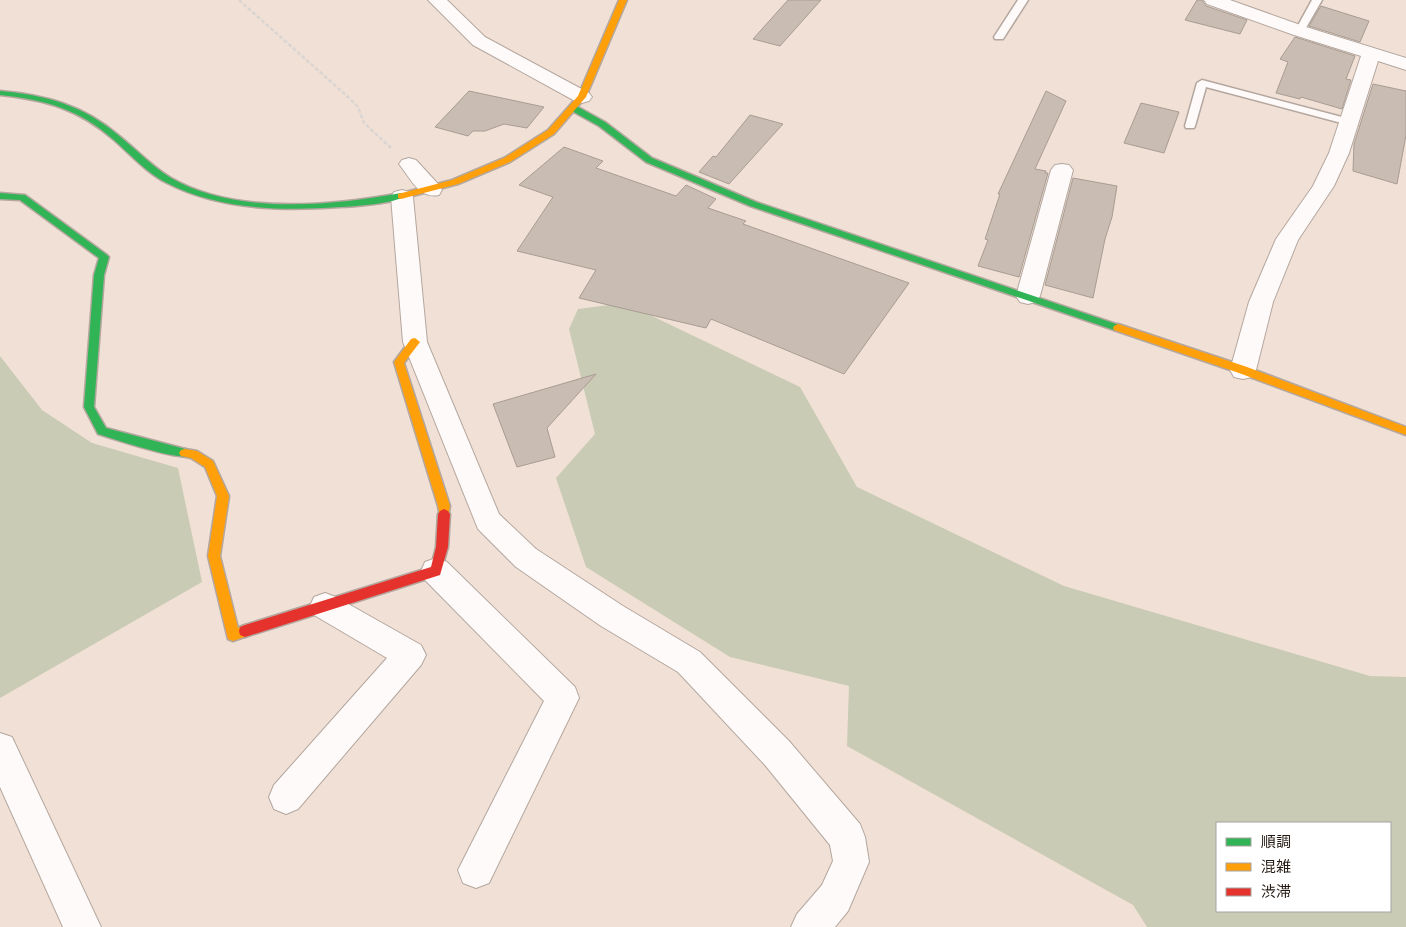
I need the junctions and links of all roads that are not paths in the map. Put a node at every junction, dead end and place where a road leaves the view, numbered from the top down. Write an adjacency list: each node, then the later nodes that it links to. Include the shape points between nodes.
1 (437, 0): 11 (street, via 479,41)
2 (623, 0): 11 (street)
3 (1023, 0): 7 (lane)
4 (1213, 0): 6 (street)
5 (1317, 0): 6 (lane)
6 (1300, 31): 8 (street)
7 (999, 36)
8 (1371, 54): 9 (street); 12 (street)
9 (1406, 64)
10 (0, 94): 18 (street, via 55,101 75,108 159,174 184,188 222,199 298,207)
11 (579, 103): 16 (street, via 549,133 520,154 476,175); 19 (street, via 648,160 753,204)
12 (1348, 122): 13 (lane, via 1202,84); 21 (street, via 1339,153 1323,186 1287,239 1261,302)
13 (1190, 126)
14 (409, 164): 16 (street)
15 (1062, 170): 19 (street)
16 (431, 190): 18 (street)
17 (0, 196): 24 (street, via 22,197 104,257 99,275 89,406 102,432 193,454 209,464 224,496 214,556 233,635)
18 (402, 197): 20 (street)
19 (1028, 296): 21 (street)
20 (415, 342): 23 (street, via 399,362 444,506 442,548); 29 (street, via 488,521 526,558 612,616 689,662 777,753 847,837 851,862 834,898)
21 (1243, 370): 22 (street)
22 (1406, 431)
23 (436, 571): 24 (street); 27 (street, via 563,698)
24 (325, 606): 26 (street, via 410,655)
25 (0, 749): 28 (street)
26 (286, 797)
27 (476, 870)
28 (82, 927)
29 (810, 927)

